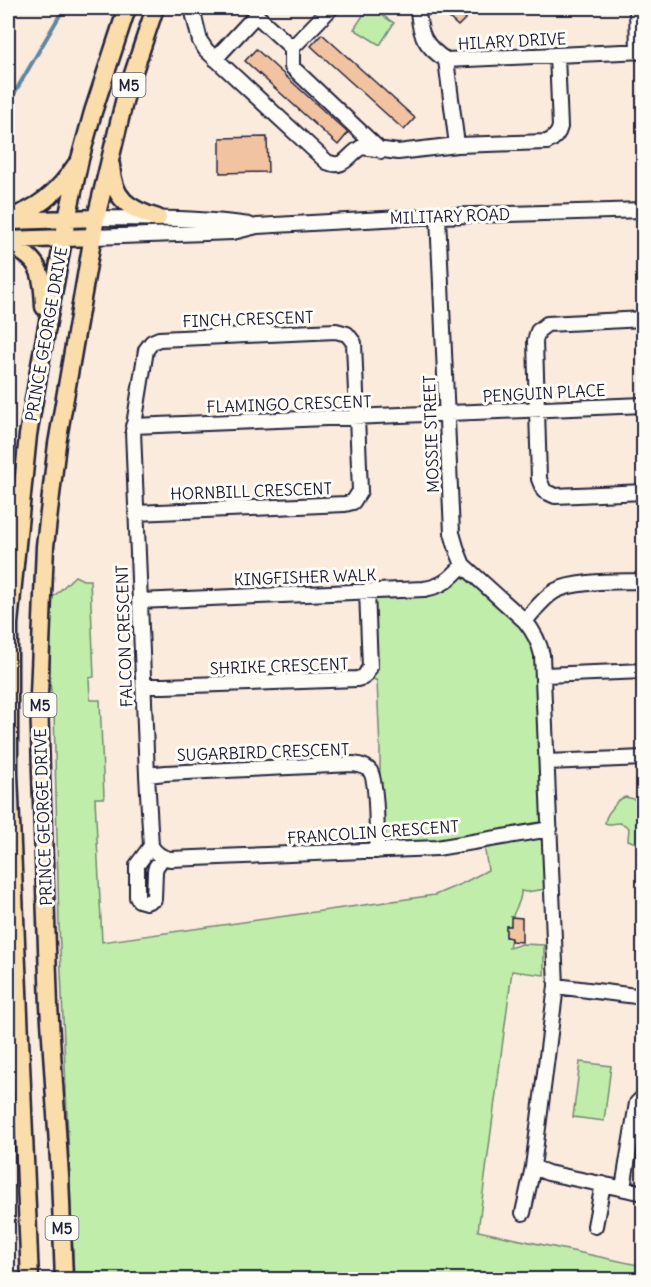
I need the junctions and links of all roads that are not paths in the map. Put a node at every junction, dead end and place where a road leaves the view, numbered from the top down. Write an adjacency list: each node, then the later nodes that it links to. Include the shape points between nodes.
1 (127, 8): 16 (main road, PRINCE GEORGE DRIVE / M5)
2 (155, 8): 13 (main road, PRINCE GEORGE DRIVE / M5)
3 (192, 8): 11 (street, via 200,41)
4 (331, 8): 8 (street)
5 (418, 8): 12 (street, HILARY DRIVE, via 422,37 431,50)
6 (636, 8): 9 (street)
7 (256, 11): 8 (street); 11 (street)
8 (292, 48): 15 (street, via 292,67)
9 (641, 52): 10 (street, HILARY DRIVE)
10 (557, 55): 12 (street, HILARY DRIVE); 14 (street, via 560,127 553,140)
11 (215, 58): 15 (street, via 327,162 342,163 362,147)
12 (446, 60): 14 (street)
13 (113, 144): 19 (main road, PRINCE GEORGE DRIVE / M5); 20 (main road, via 112,175 121,198 137,211)
14 (457, 145): 15 (street)
15 (381, 151)
16 (80, 159): 21 (main road, PRINCE GEORGE DRIVE / M5); 22 (main road, via 47,199)
17 (644, 210): 18 (street, MILITARY ROAD)
18 (438, 216): 23 (street, MILITARY ROAD); 32 (street, MOSSIE STREET)
19 (96, 218): 20 (street, MILITARY ROAD); 21 (main road, MILITARY ROAD); 24 (main road, PRINCE GEORGE DRIVE / M5)
20 (158, 218): 23 (street, MILITARY ROAD)
21 (66, 219): 22 (main road, MILITARY ROAD); 25 (main road, PRINCE GEORGE DRIVE / M5)
22 (8, 220)
23 (257, 226): 24 (street, MILITARY ROAD, via 233,232)
24 (93, 237): 25 (main road, MILITARY ROAD); 62 (main road, PRINCE GEORGE DRIVE / M5, via 57,444 45,546 39,695 48,983)
25 (63, 239): 26 (main road, MILITARY ROAD); 29 (main road, PRINCE GEORGE DRIVE / M5)
26 (8, 240)
27 (8, 246): 29 (main road, via 33,261 41,277)
28 (644, 319): 31 (street, via 547,324 540,328 535,341)
29 (41, 359): 61 (main road, PRINCE GEORGE DRIVE / M5, via 28,435 9,624 9,773)
30 (644, 405): 31 (street, PENGUIN PLACE)
31 (537, 410): 32 (street, PENGUIN PLACE); 35 (street, via 539,479 544,491 555,496)
32 (447, 414): 33 (street, FLAMINGO CRESCENT); 37 (street, MOSSIE STREET, via 452,533)
33 (358, 418): 34 (street, FLAMINGO CRESCENT); 34 (street, FINCH CRESCENT, via 354,344 347,334 336,332 152,342 145,354); 36 (street, HORNBILL CRESCENT, via 360,491 349,504)
34 (133, 426): 36 (street, FALCON CRESCENT)
35 (644, 492)
36 (136, 513): 40 (street, FALCON CRESCENT)
37 (463, 565): 39 (street, KINGFISHER WALK, via 440,585); 41 (street, MOSSIE STREET)
38 (644, 581): 41 (street, via 562,588 548,596)
39 (367, 591): 40 (street, KINGFISHER WALK); 44 (street, SHRIKE CRESCENT, via 370,667 364,677)
40 (139, 601): 44 (street, FALCON CRESCENT)
41 (525, 621): 43 (street, via 539,641)
42 (644, 671): 43 (street)
43 (544, 675): 46 (street)
44 (143, 686): 47 (street, FALCON CRESCENT)
45 (644, 758): 46 (street)
46 (548, 762): 48 (street)
47 (147, 775): 49 (street, FALCON CRESCENT); 50 (street, SUGARBIRD CRESCENT, via 361,766 373,776)
48 (550, 829): 50 (street, FRANCOLIN CRESCENT, via 437,848); 52 (street)
49 (151, 846): 51 (street); 51 (street, via 137,865 139,900 154,899 154,871)
50 (377, 851): 51 (street, FRANCOLIN CRESCENT)
51 (163, 857)
52 (556, 986): 53 (street); 55 (street)
53 (644, 997)
54 (644, 1096): 57 (street, via 637,1103)
55 (533, 1167): 56 (street); 59 (street)
56 (603, 1185): 57 (street); 60 (street)
57 (623, 1188): 58 (street)
58 (644, 1192)
59 (523, 1213)
60 (595, 1226)
61 (30, 1280)
62 (64, 1280)

